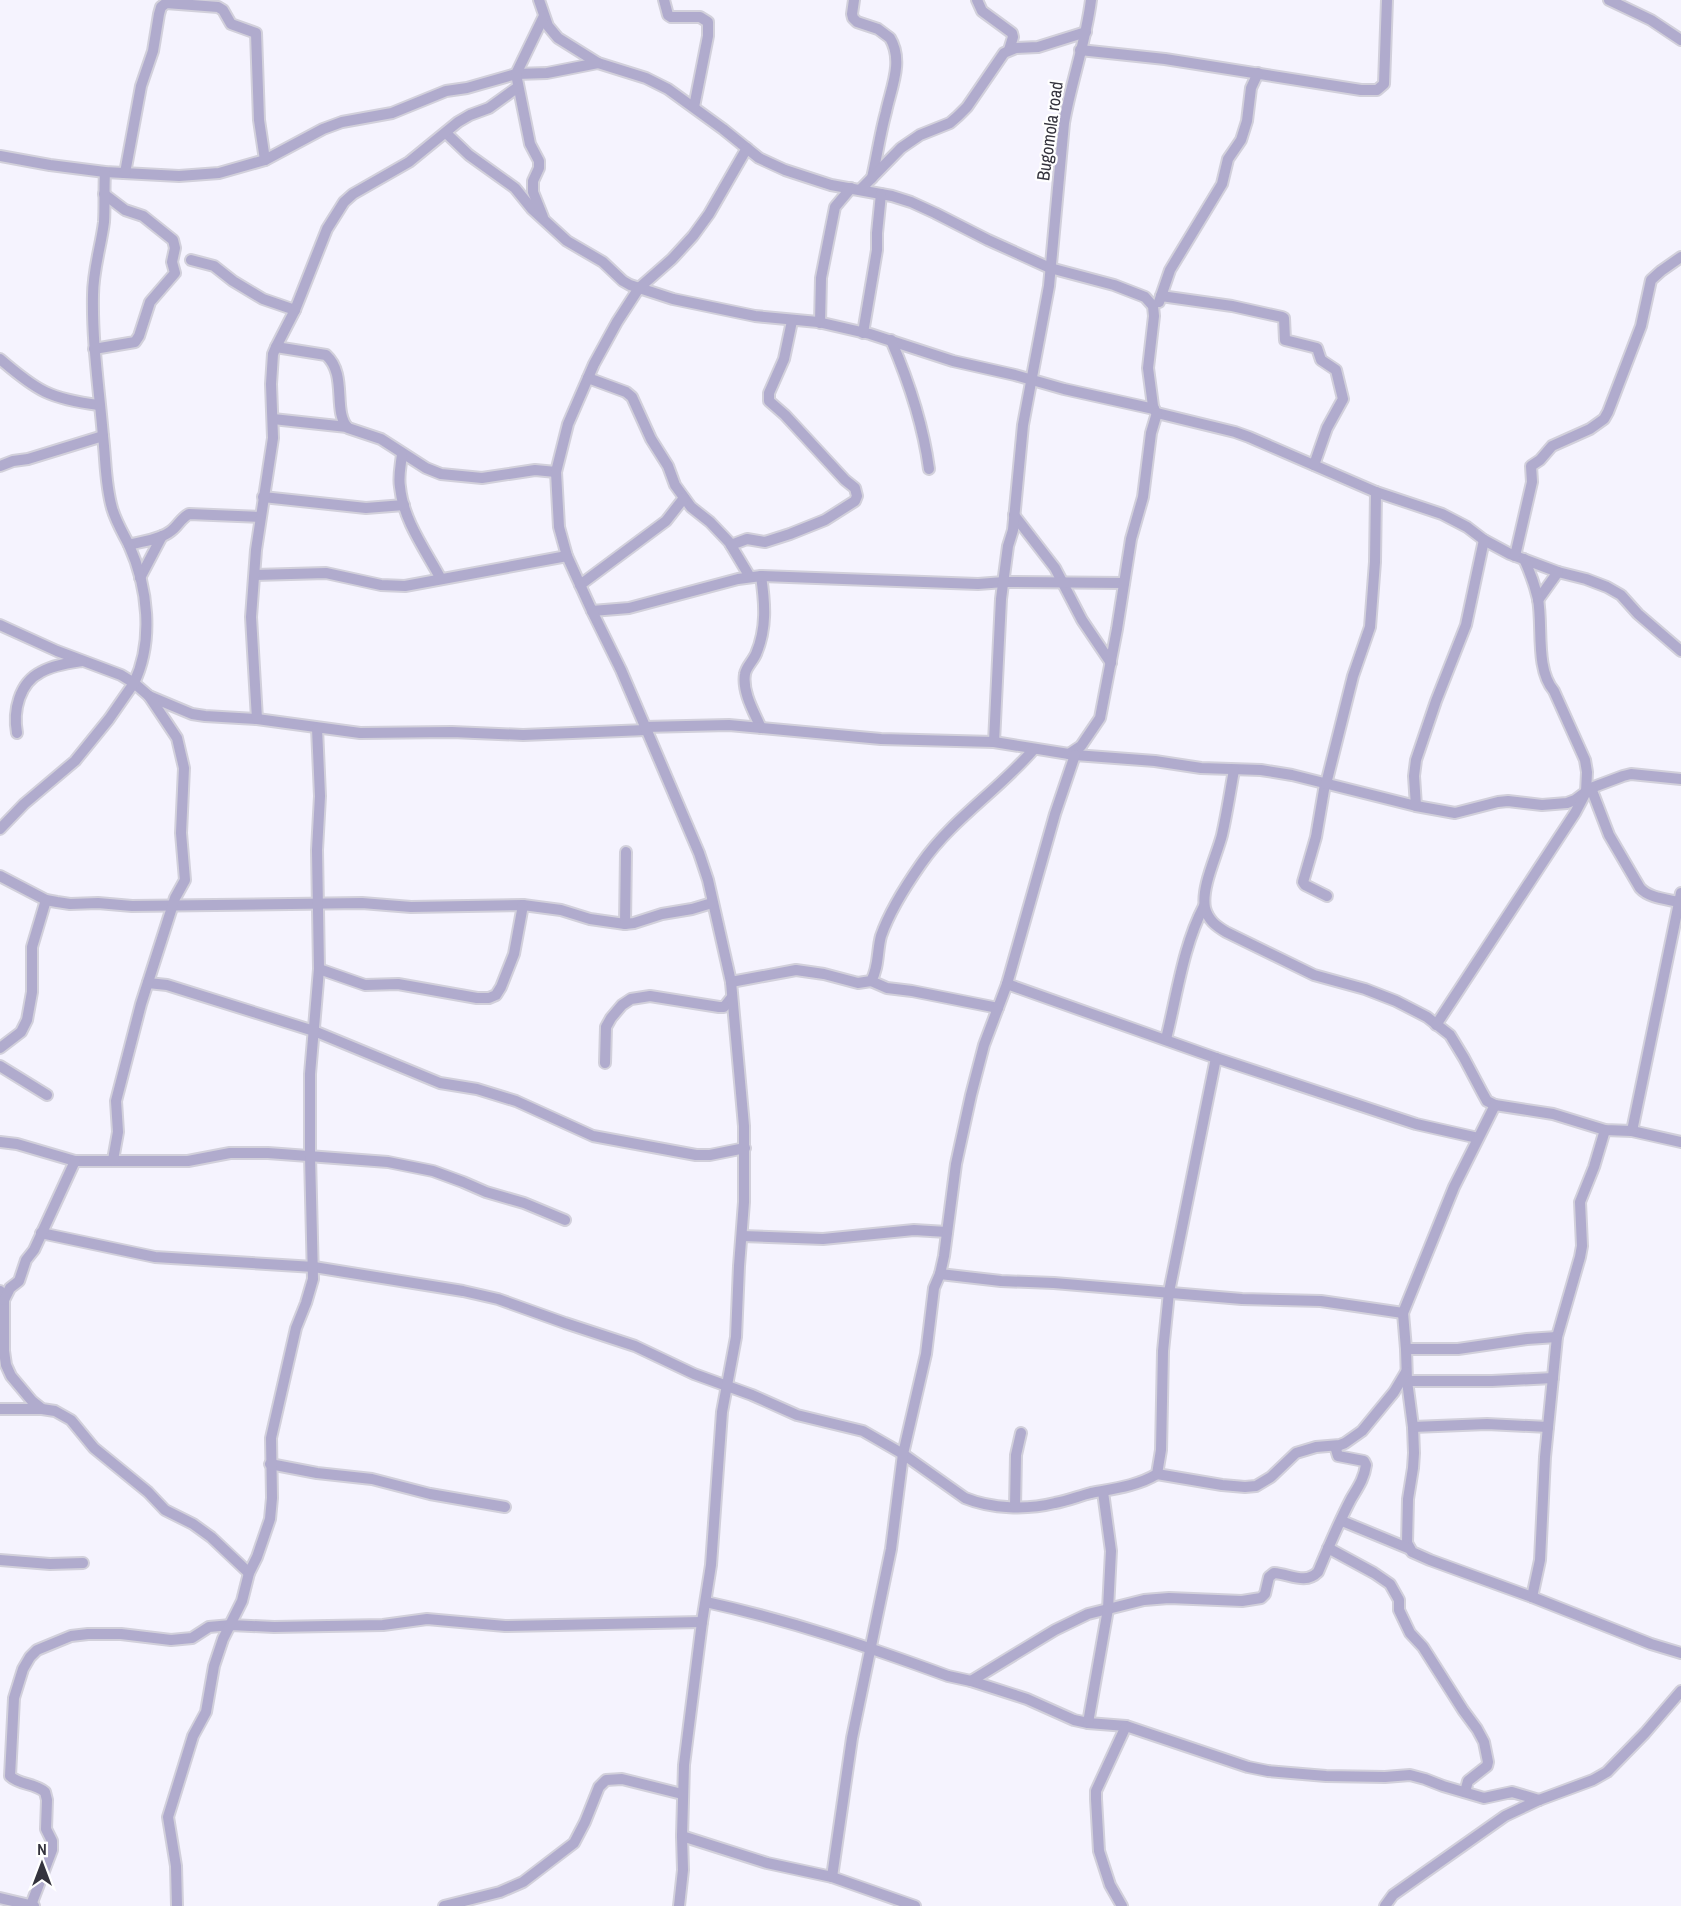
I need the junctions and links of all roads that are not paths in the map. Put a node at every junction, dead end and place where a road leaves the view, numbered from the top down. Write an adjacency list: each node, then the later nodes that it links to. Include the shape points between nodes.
1 (539, 0): 8 (street)
2 (664, 0): 17 (street, via 670,17 700,17 708,22)
3 (854, 0): 24 (street, via 852,16 890,38 896,61)
4 (977, 0): 11 (street, via 982,11 1012,33)
5 (1090, 0): 9 (street, Bugomola road)
6 (1387, 0): 14 (street, via 1381,88 1361,90)
7 (1609, 0): 10 (street)
8 (544, 16): 13 (street, via 558,38); 15 (street)
9 (1086, 32): 11 (street, via 1038,47); 12 (street, Bugomola road)
10 (1679, 35)
11 (1009, 50): 24 (street, via 958,117 907,144)
12 (1080, 50): 14 (street); 31 (street, Bugomola road, via 1064,123)
13 (598, 63): 15 (street, via 547,73); 17 (street, via 646,78)
14 (1258, 73): 33 (street, via 1251,88 1241,140 1230,156 1222,184 1170,270)
15 (516, 74): 16 (street); 21 (street, via 446,91 392,113 342,122)
16 (518, 87): 18 (street); 28 (street, via 530,144 540,164 533,192)
17 (694, 107): 19 (street)
18 (446, 133): 28 (street, via 515,188); 34 (street, via 409,162 344,202 327,229)
19 (747, 148): 25 (street, via 759,159 785,170); 32 (street, via 693,236)
20 (0, 156): 22 (street)
21 (265, 160): 23 (street, via 204,175); 23 (street, via 256,33 231,24 218,7 166,3 159,14 153,51 141,86)
22 (105, 172): 23 (street); 26 (street)
23 (125, 173)
24 (872, 178): 25 (street)
25 (856, 189): 27 (street); 37 (street, via 835,207 821,278)
26 (104, 194): 41 (street, via 104,222 92,292); 41 (street, via 125,210 143,216 173,240 175,273 150,302 135,342)
27 (880, 194): 31 (street, via 911,202); 38 (street, via 877,250)
28 (545, 223): 32 (street, via 609,266 623,281)
29 (1681, 257): 66 (street, via 1651,280 1632,353 1604,419 1552,446 1531,466)
30 (191, 260): 34 (street, via 214,266 263,299)
31 (1050, 268): 35 (street, via 1145,297); 44 (street, Bugomola road)
32 (639, 288): 36 (street, via 673,299); 43 (street, via 616,322)
33 (1161, 296): 35 (street); 51 (street, via 1282,317 1285,340 1317,348 1321,360 1336,370 1343,399)
34 (295, 310): 40 (street)
35 (1154, 316): 46 (street, via 1148,368)
36 (792, 321): 37 (street); 64 (street, via 769,401 855,488 857,496 855,501 809,527 765,542 750,538)
37 (820, 323): 38 (street)
38 (863, 333): 39 (street)
39 (891, 340): 44 (street, via 953,361); 53 (street, via 916,404)
40 (276, 347): 47 (street, via 271,370); 48 (street, via 329,357 339,381)
41 (94, 349): 45 (street)
42 (0, 359): 45 (street, via 40,391)
43 (588, 378): 54 (street, via 568,424); 57 (street, via 632,397)
44 (1031, 380): 46 (street); 59 (street, Bugomola road)
45 (99, 405): 49 (street)
46 (1156, 411): 51 (street, via 1235,432); 74 (street)
47 (273, 419): 48 (street); 56 (street)
48 (347, 427): 50 (street, via 381,439)
49 (104, 436): 52 (street); 63 (street, via 106,485)
50 (402, 454): 54 (street, via 434,472 466,478 535,470); 58 (street, via 399,485)
51 (1314, 465): 55 (street)
52 (0, 466)
53 (929, 469)
54 (556, 472): 65 (street, via 559,527)
55 (1376, 492): 62 (street, via 1442,514); 94 (street, via 1370,627 1353,676)
56 (263, 497): 58 (street, via 366,508); 60 (street)
57 (684, 498): 64 (street); 75 (street, via 666,521)
58 (404, 505): 71 (street)
59 (1014, 514): 72 (street, Bugomola road); 73 (street)
60 (260, 517): 61 (street, via 189,514); 68 (street)
61 (162, 536): 63 (street); 70 (street)
62 (1484, 540): 66 (street); 96 (street, via 1466,625 1416,760)
63 (129, 545): 70 (street)
64 (731, 545): 69 (street)
65 (567, 556): 71 (street); 75 (street)
66 (1520, 558): 67 (street); 76 (street)
67 (1558, 572): 76 (street); 79 (street, via 1586,579 1621,595)
68 (255, 575): 71 (street, via 326,573 374,584 405,586); 84 (street, via 251,617)
69 (755, 576): 72 (street); 77 (street, via 629,608); 86 (street, via 765,614 763,636 747,668 745,684)
70 (140, 579): 82 (street, via 147,632)
71 (441, 579)
72 (1004, 582): 73 (street); 89 (street, Bugomola road)
73 (1063, 582): 74 (street); 81 (street, via 1082,620)
74 (1124, 583): 81 (street)
75 (580, 585): 77 (street)
76 (1538, 600): 95 (street, via 1546,676 1585,760)
77 (592, 611): 87 (street)
78 (0, 625): 80 (street)
79 (1681, 651)
80 (82, 661): 82 (street); 88 (street, via 41,672 30,680 15,708)
81 (1111, 663): 91 (street, via 1100,718)
82 (134, 683): 83 (street); 97 (street, via 75,761)
83 (149, 696): 84 (street, via 192,714); 105 (street, via 177,738 184,768 181,833 185,880)
84 (257, 719): 85 (street)
85 (316, 728): 87 (street, via 360,733 524,735); 104 (street, via 320,796)
86 (761, 728): 87 (street, via 729,725); 89 (street, via 881,739)
87 (645, 729): 103 (street, via 699,853)
88 (17, 733)
89 (994, 742): 90 (street)
90 (1034, 749): 91 (street); 110 (street, via 958,821 921,864 883,932)
91 (1072, 755): 92 (street); 113 (street)
92 (1234, 770): 94 (street, via 1261,770); 107 (street)
93 (1681, 779): 95 (street, via 1631,774)
94 (1326, 784): 96 (street); 100 (street, via 1304,882)
95 (1588, 790): 96 (street, via 1575,800 1558,804 1508,801 1455,813); 101 (street, via 1609,835 1644,893); 116 (street, via 1566,830)
96 (1416, 806)
97 (0, 829)
98 (626, 852): 108 (street)
99 (0, 876): 102 (street)
100 (1328, 896)
101 (1680, 897): 126 (street)
102 (46, 900): 105 (street); 119 (street, via 32,947 27,1020 21,1032)
103 (712, 903): 108 (street); 111 (street)
104 (317, 905): 105 (street); 106 (street); 109 (street)
105 (173, 906): 112 (street)
106 (523, 906): 108 (street); 109 (street, via 514,954 501,987 489,998 398,984 365,985)
107 (1204, 906): 116 (street, via 1213,923 1226,932 1314,975 1396,1001); 118 (street, via 1185,960)
108 (625, 924)
109 (319, 969): 117 (street)
110 (871, 981): 111 (street, via 796,970); 115 (street, via 887,988)
111 (730, 982): 114 (street)
112 (148, 983): 117 (street, via 167,985); 132 (street, via 116,1101 118,1132)
113 (1007, 984): 115 (street); 118 (street)
114 (732, 997): 121 (street, via 724,1007 650,996 631,999 606,1027); 130 (street)
115 (998, 1008): 135 (street, via 971,1095)
116 (1436, 1025): 124 (street, via 1450,1035 1487,1101)
117 (314, 1031): 130 (street, via 440,1083 516,1101 593,1136 696,1155); 131 (street)
118 (1166, 1039): 120 (street)
119 (0, 1048)
120 (1216, 1058): 127 (street, via 1416,1124); 140 (street)
121 (605, 1063)
122 (0, 1065): 123 (street)
123 (47, 1095)
124 (1495, 1105): 125 (street, via 1553,1114); 127 (street)
125 (1605, 1130): 126 (street); 143 (street, via 1580,1202 1582,1246)
126 (1632, 1131): 129 (street)
127 (1478, 1138): 142 (street)
128 (0, 1142): 133 (street)
129 (1681, 1142)
130 (745, 1148): 137 (street)
131 (310, 1156): 132 (street, via 230,1154 188,1161); 134 (street, via 388,1162 433,1171); 138 (street)
132 (113, 1160): 133 (street)
133 (75, 1161): 136 (street)
134 (565, 1220)
135 (946, 1232): 137 (street, via 914,1230 823,1239); 139 (street)
136 (42, 1233): 138 (street, via 155,1257); 141 (street, via 19,1281)
137 (742, 1236): 147 (street, via 736,1337)
138 (314, 1267): 147 (street, via 498,1299 636,1346); 155 (street, via 294,1335 271,1438)
139 (940, 1274): 140 (street); 154 (street, via 934,1288 931,1328)
140 (1169, 1292): 142 (street, via 1322,1301); 156 (street)
141 (2, 1295): 149 (street, via 6,1365 11,1376)
142 (1403, 1312): 144 (street)
143 (1557, 1337): 144 (street, via 1478,1348); 146 (street)
144 (1406, 1349): 145 (street)
145 (1406, 1376): 146 (street, via 1492,1381); 150 (street); 153 (street, via 1367,1426)
146 (1553, 1378): 151 (street)
147 (728, 1386): 154 (street, via 797,1415 863,1431); 167 (street, via 722,1412)
148 (0, 1409): 149 (street)
149 (42, 1409): 165 (street, via 72,1420 94,1448 165,1510 211,1537)
150 (1413, 1427): 151 (street); 162 (street, via 1406,1523)
151 (1548, 1427): 166 (street, via 1542,1543)
152 (1021, 1433): 159 (street, via 1016,1455)
153 (1335, 1446): 156 (street, via 1296,1453 1256,1486 1222,1485); 160 (street, via 1340,1458 1364,1461 1366,1465)
154 (903, 1454): 159 (street, via 964,1498 975,1503); 171 (street, via 891,1549)
155 (270, 1464): 158 (street, via 372,1479); 165 (street, via 270,1519)
156 (1157, 1474): 157 (street)
157 (1103, 1492): 159 (street, via 1044,1506); 168 (street, via 1111,1551)
158 (505, 1507)
159 (1015, 1507)
160 (1342, 1521): 161 (street); 162 (street)
161 (1328, 1548): 168 (street, via 1312,1578 1270,1574 1261,1598 1169,1598); 177 (street, via 1390,1584 1410,1633 1477,1729 1488,1762 1468,1781)
162 (1410, 1549): 166 (street)
163 (0, 1560): 164 (street)
164 (83, 1563)
165 (249, 1574): 170 (street)
166 (1532, 1597): 172 (street)
167 (706, 1602): 169 (street); 171 (street, via 750,1611)
168 (1108, 1609): 173 (street, via 1055,1630); 175 (street)
169 (702, 1622): 170 (street, via 505,1626 427,1619 383,1625); 178 (street)
170 (231, 1625): 183 (street, via 177,1640 88,1634 55,1642 30,1657 17,1682 14,1698 10,1776 36,1786 45,1792 47,1800 46,1829 52,1846); 184 (street, via 214,1666 206,1712 193,1736 168,1817 176,1866)
171 (869, 1648): 173 (street); 181 (street)
172 (1681, 1653)
173 (970, 1681): 175 (street)
174 (1681, 1691): 179 (street, via 1607,1772)
175 (1088, 1723): 176 (street)
176 (1126, 1726): 177 (street, via 1268,1771 1326,1776 1410,1775); 188 (street, via 1096,1791 1099,1851)
177 (1465, 1792): 179 (street, via 1484,1798 1512,1792)
178 (682, 1794): 180 (street); 185 (street, via 622,1779 606,1780 599,1787 574,1843 524,1882)
179 (1539, 1800): 189 (street, via 1505,1816 1392,1895)
180 (682, 1836): 181 (street, via 767,1863); 186 (street)
181 (832, 1877): 187 (street)
182 (0, 1898): 183 (street)
183 (32, 1906)
184 (177, 1906)
185 (444, 1906)
186 (679, 1906)
187 (915, 1906)
188 (1122, 1906)
189 (1385, 1906)

